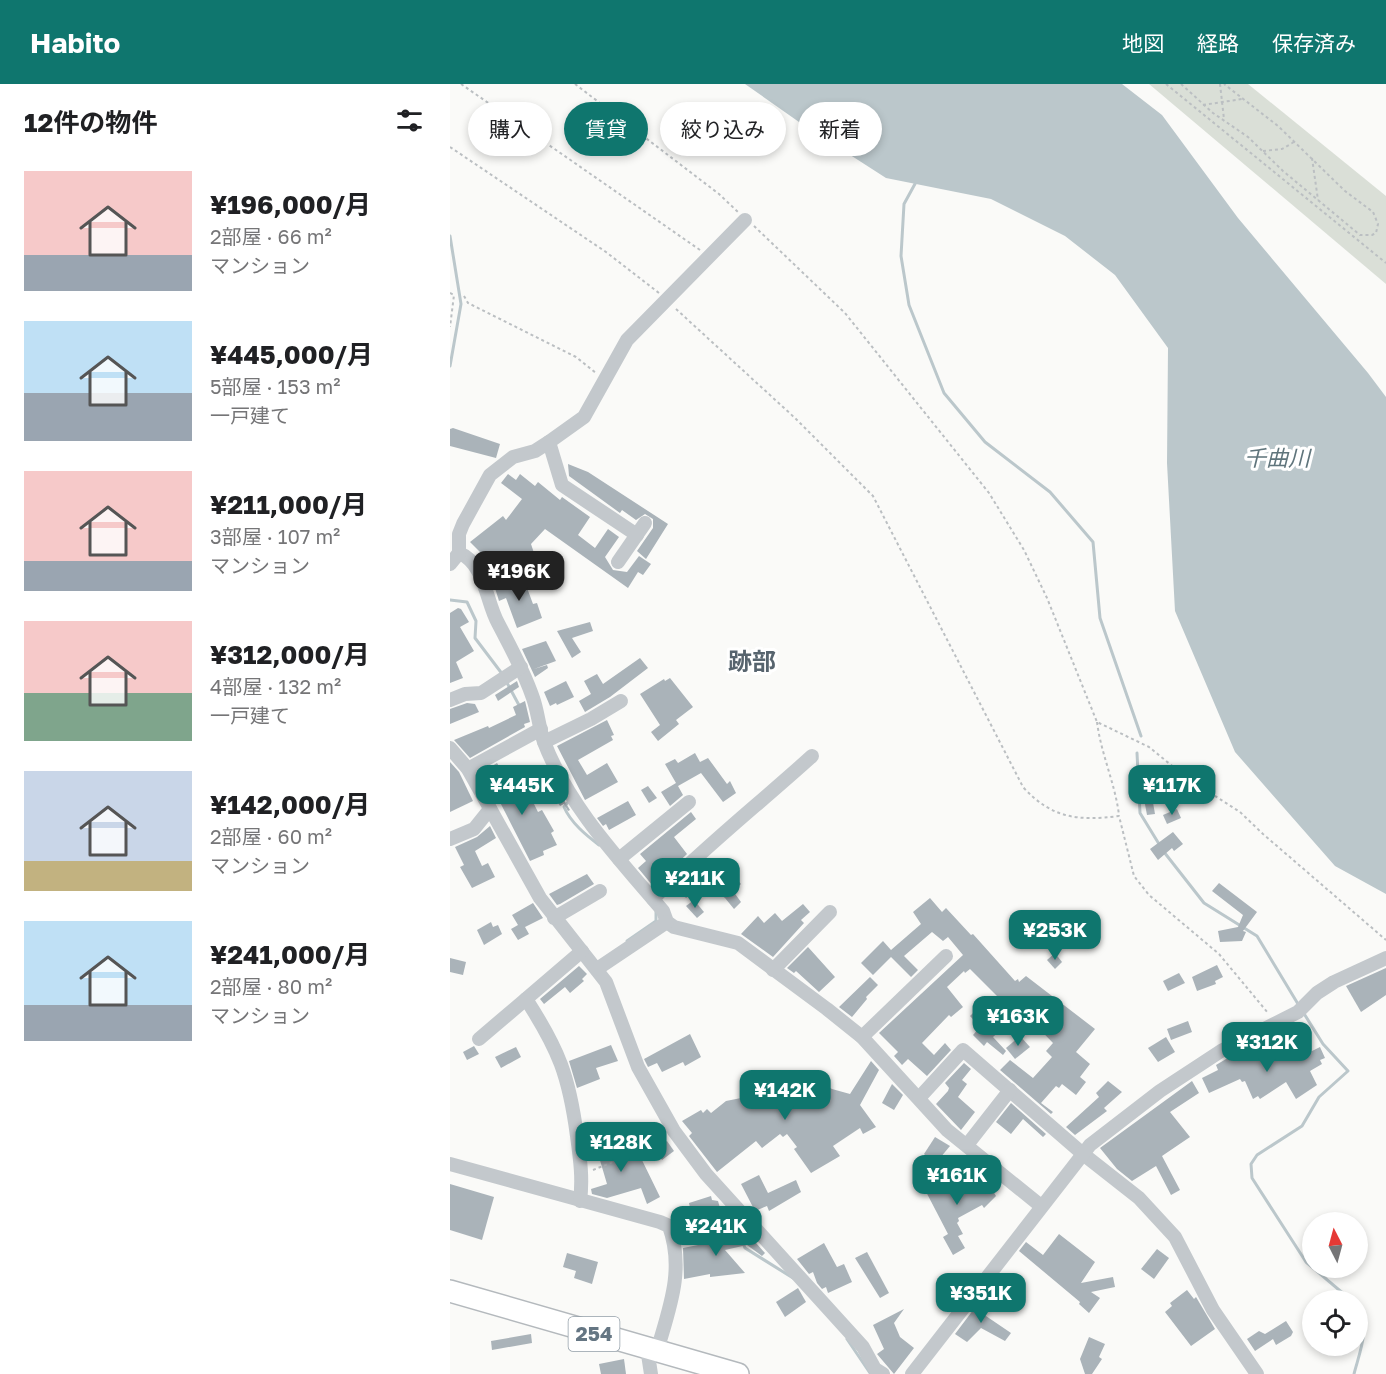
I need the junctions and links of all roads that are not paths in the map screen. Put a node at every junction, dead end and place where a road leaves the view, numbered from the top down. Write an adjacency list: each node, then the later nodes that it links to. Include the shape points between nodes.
1 (745, 220): 2 (street, via 627,340 584,417)
2 (549, 442): 4 (street, via 562,485); 5 (street, via 513,457 490,474 463,524)
3 (645, 523): 4 (street)
4 (637, 535): 7 (street)
5 (454, 558): 8 (street, via 465,556)
6 (543, 559): 8 (street)
7 (618, 562)
8 (483, 583): 9 (street, via 494,616)
9 (521, 667): 10 (street, via 481,693); 12 (street)
10 (450, 700)
11 (621, 700): 12 (street, via 591,719)
12 (538, 735): 15 (street); 19 (street, via 568,790)
13 (450, 748): 15 (street)
14 (812, 756): 21 (street, via 703,849)
15 (468, 769): 17 (street)
16 (689, 802): 19 (street)
17 (490, 809): 18 (street, via 474,829); 23 (street)
18 (450, 839)
19 (620, 860): 21 (street)
20 (600, 891): 23 (street)
21 (653, 899): 24 (street)
22 (830, 912): 28 (street)
23 (554, 918): 27 (street)
24 (667, 922): 27 (street); 28 (street, via 738,944)
25 (946, 956): 30 (street)
26 (1386, 958): 35 (street, via 1334,982 1302,1007 1221,1051 1160,1091)
27 (591, 962): 29 (street); 41 (street, via 612,995 638,1067 674,1131 706,1174 863,1347)
28 (773, 970): 30 (street)
29 (526, 999): 31 (street); 37 (street, via 545,1029 568,1082 582,1172)
30 (862, 1037): 33 (street)
31 (479, 1038)
32 (1010, 1090): 33 (street, via 963,1050); 34 (street); 35 (street)
33 (919, 1098): 34 (street, via 947,1130)
34 (967, 1145): 38 (street)
35 (1083, 1154): 38 (street); 45 (street, via 1139,1198 1175,1237 1213,1310)
36 (450, 1164): 37 (street)
37 (580, 1201): 40 (street, via 669,1226 678,1275)
38 (1041, 1206): 44 (street)
39 (450, 1291): 40 (highway, 254)
40 (652, 1350): 42 (street); 43 (highway, 254)
41 (877, 1372)
42 (651, 1374)
43 (738, 1374)
44 (912, 1374)
45 (1257, 1374)

